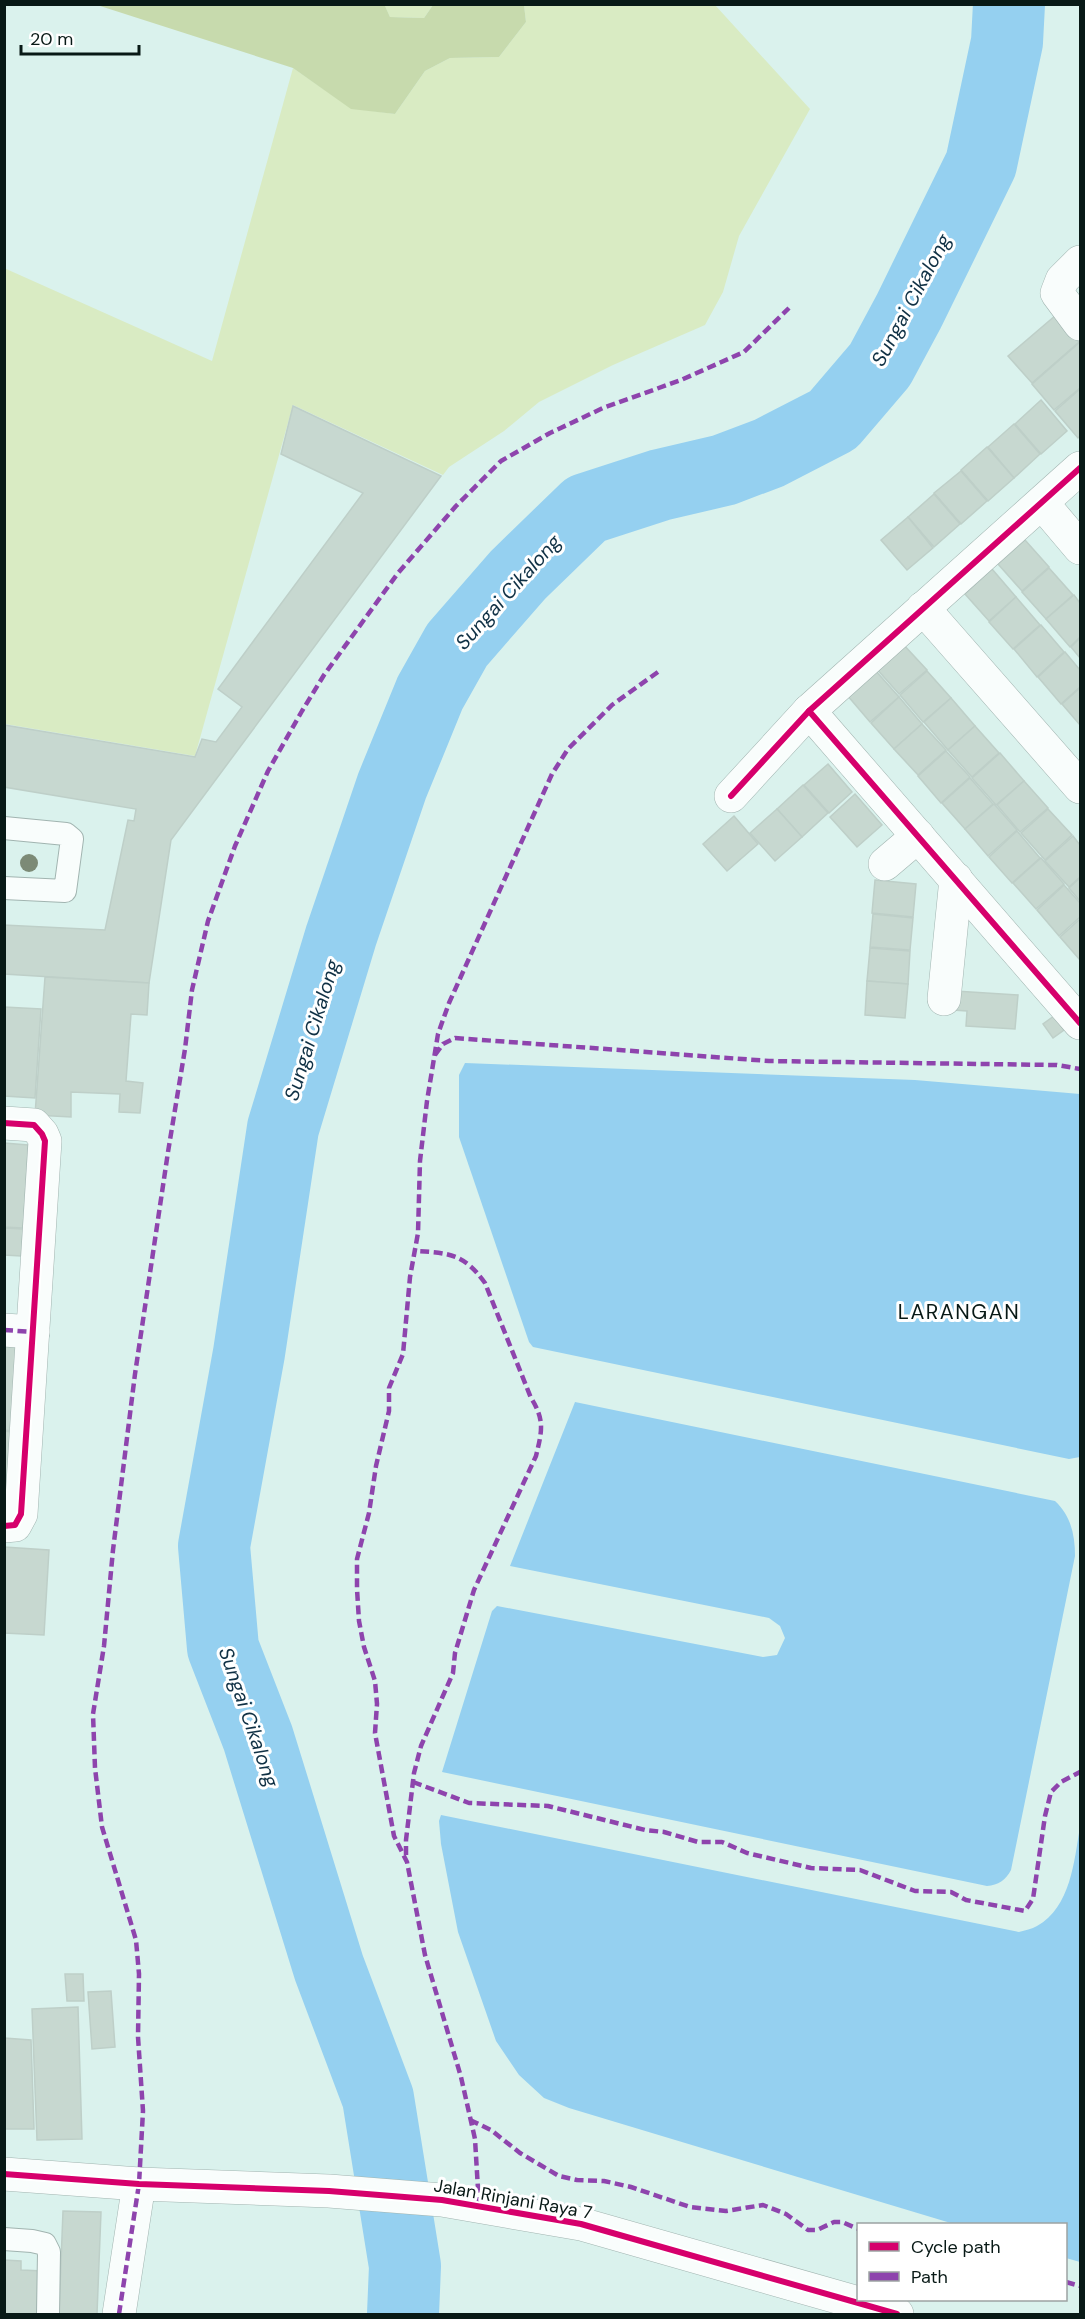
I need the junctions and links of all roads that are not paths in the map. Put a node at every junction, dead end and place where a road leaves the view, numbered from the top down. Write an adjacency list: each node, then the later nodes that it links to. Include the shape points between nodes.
1 (1080, 262): 2 (street, via 1062,280 1057,293)
2 (1080, 324)
3 (1080, 468): 4 (street)
4 (1041, 503): 5 (street); 6 (street)
5 (1080, 548)
6 (923, 608): 7 (street); 8 (street)
7 (809, 711): 9 (street); 11 (street)
8 (1080, 787)
9 (731, 796)
10 (4, 828): 14 (lane, via 66,834 72,839 65,891)
11 (918, 836): 12 (street); 13 (street)
12 (885, 864)
13 (956, 879): 15 (street); 16 (street)
14 (4, 888)
15 (944, 999)
16 (1080, 1023)
17 (4, 1123): 18 (street, via 34,1125 45,1141)
18 (19, 1331): 19 (street, via 21,1514 15,1525)
19 (4, 1526)
20 (4, 2174): 21 (street, Jalan Rinjani Raya 7)
21 (139, 2184): 24 (street); 25 (street, Jalan Rinjani Raya 7, via 329,2191 442,2200 581,2224)
22 (4, 2239): 23 (lane, via 45,2244 49,2252)
23 (48, 2314)
24 (118, 2314)
25 (897, 2314)

